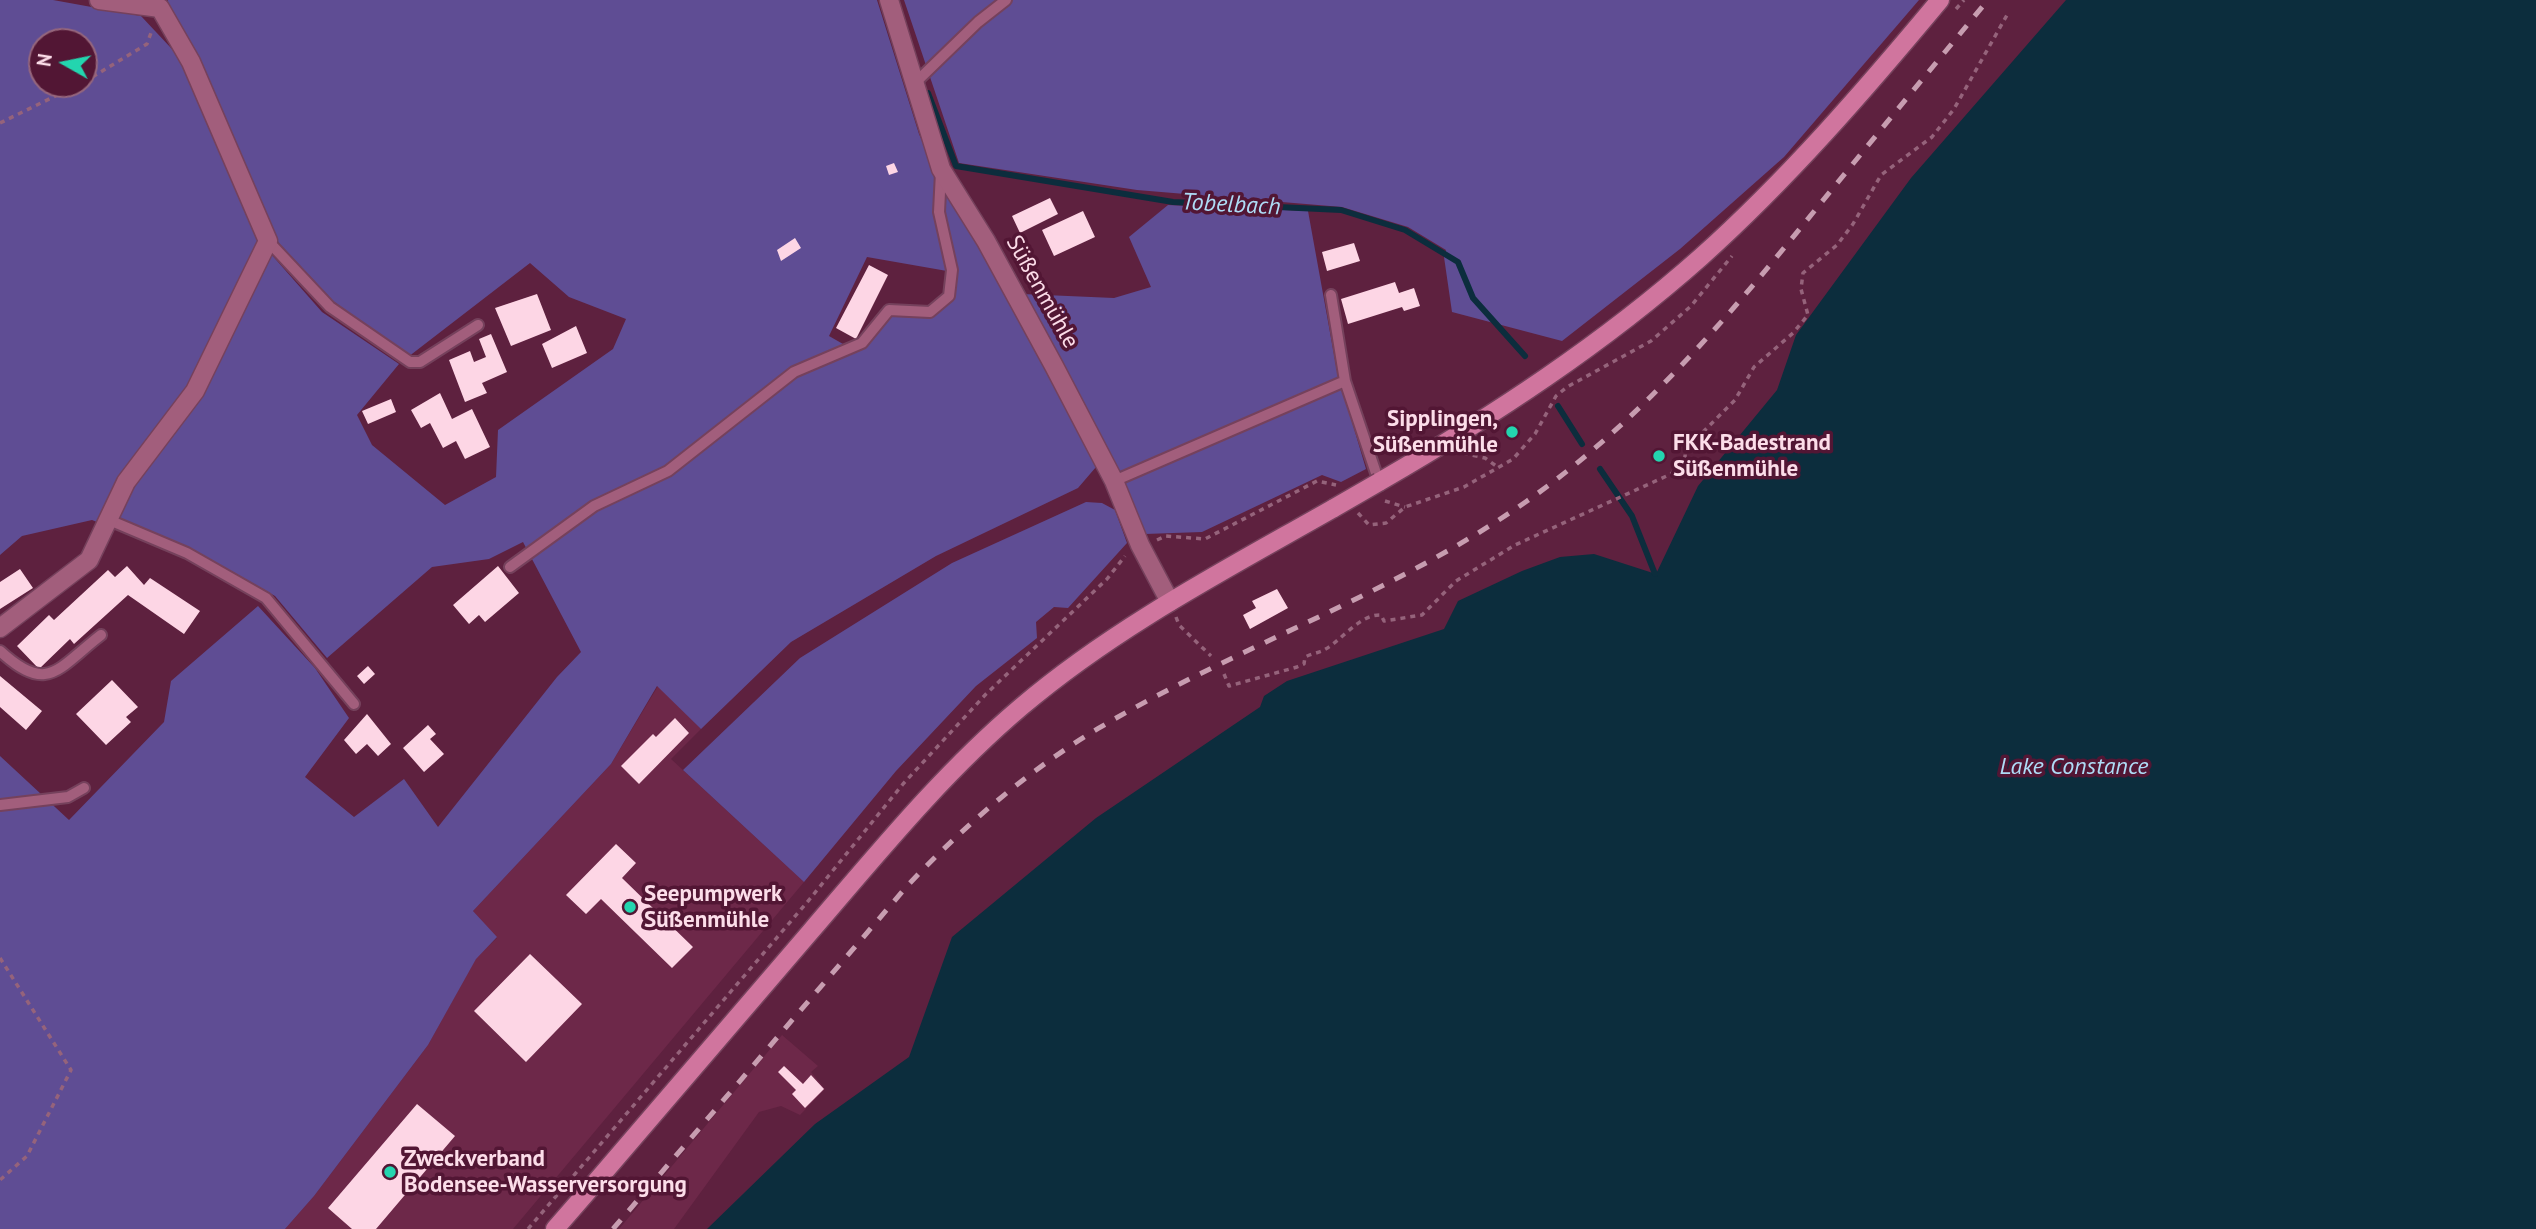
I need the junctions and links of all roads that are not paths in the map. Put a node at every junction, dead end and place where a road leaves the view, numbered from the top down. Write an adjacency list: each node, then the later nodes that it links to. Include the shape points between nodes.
1 (99, 0): 5 (street)
2 (889, 0): 6 (street, Süßenmühle)
3 (1006, 0): 6 (lane)
4 (1940, 0): 13 (main road, via 1779,183 1700,257 1573,359 1474,427)
5 (162, 4): 8 (street)
6 (915, 83): 7 (street, Süßenmühle)
7 (941, 169): 12 (street, Süßenmühle, via 986,241); 15 (lane, via 939,212 952,270 949,296 930,312 889,310 862,343 794,372 668,471 594,506)
8 (268, 241): 10 (lane, via 330,307 410,362 420,362); 14 (street, via 195,391 127,482)
9 (1331, 295): 11 (lane)
10 (478, 325)
11 (1345, 380): 12 (lane); 13 (lane)
12 (1114, 481): 16 (street, Süßenmühle)
13 (1379, 482): 16 (main road, bridge)
14 (108, 520): 17 (street, via 89,560); 20 (lane, via 187,553 266,598)
15 (510, 567)
16 (1170, 602): 23 (main road, via 1068,671 972,751 908,818)
17 (0, 628)
18 (101, 635): 19 (lane, via 52,673 38,677 22,670)
19 (0, 650)
20 (354, 704)
21 (84, 788): 22 (lane, via 68,797)
22 (0, 805)
23 (555, 1229)

